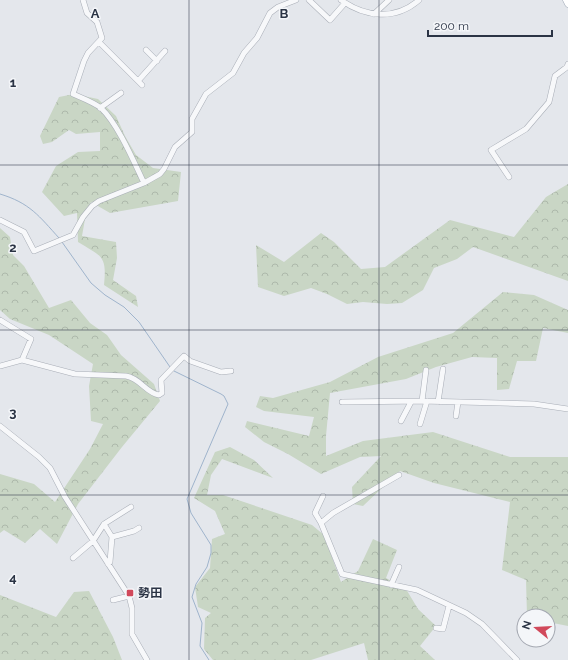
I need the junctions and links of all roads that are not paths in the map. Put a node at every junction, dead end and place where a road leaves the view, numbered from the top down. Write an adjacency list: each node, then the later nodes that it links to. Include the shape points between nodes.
1 (82, 0): 10 (street, via 87,13 97,22 102,36)
2 (296, 0): 18 (street, via 270,13 257,38 244,53 233,73 203,97 192,119 192,132 175,148 160,174)
3 (309, 0): 7 (street, via 330,20)
4 (389, 0): 9 (street)
5 (419, 0): 9 (street, via 395,14)
6 (566, 0): 8 (main road)
7 (343, 2): 9 (street)
8 (568, 4)
9 (374, 14)
10 (99, 42): 13 (street, via 140,84); 16 (street, via 88,53 73,94)
11 (146, 50): 13 (street)
12 (165, 51): 13 (street)
13 (157, 61)
14 (568, 64): 17 (street, via 554,76 549,102 526,129 491,150)
15 (121, 93): 16 (street)
16 (100, 108): 18 (street, via 126,147)
17 (509, 178)
18 (144, 183): 19 (street, via 98,201 83,216 72,235 34,251 24,232)
19 (0, 220)
20 (0, 320): 21 (street, via 31,339)
21 (22, 360): 22 (street); 25 (street, via 75,374 133,377 159,395 162,393 161,380 184,356 190,361 221,372)
22 (0, 366)
23 (443, 369): 29 (street)
24 (426, 370): 26 (street)
25 (231, 371)
26 (425, 401): 28 (street); 29 (street); 34 (street)
27 (342, 402): 28 (street)
28 (411, 402): 33 (street)
29 (438, 402): 30 (street)
30 (458, 402): 31 (street, via 534,404); 32 (street)
31 (568, 409)
32 (456, 416)
33 (401, 421)
34 (420, 424)
35 (0, 426): 43 (street, via 39,456 50,468 64,497)
36 (399, 475): 40 (street, via 334,513)
37 (323, 496): 40 (street, via 315,513)
38 (130, 507): 39 (street)
39 (104, 524): 42 (street); 43 (street)
40 (321, 524): 47 (street, via 342,574)
41 (139, 528): 42 (street)
42 (112, 537): 45 (street)
43 (92, 541): 44 (street); 45 (street)
44 (73, 558)
45 (108, 564): 48 (street)
46 (399, 567): 47 (street)
47 (391, 585): 50 (street, via 417,590)
48 (129, 596): 49 (street); 52 (street, via 132,608 132,634)
49 (113, 600)
50 (449, 606): 51 (street, via 443,629); 53 (street, via 482,624)
51 (436, 628)
52 (147, 660)
53 (517, 660)

